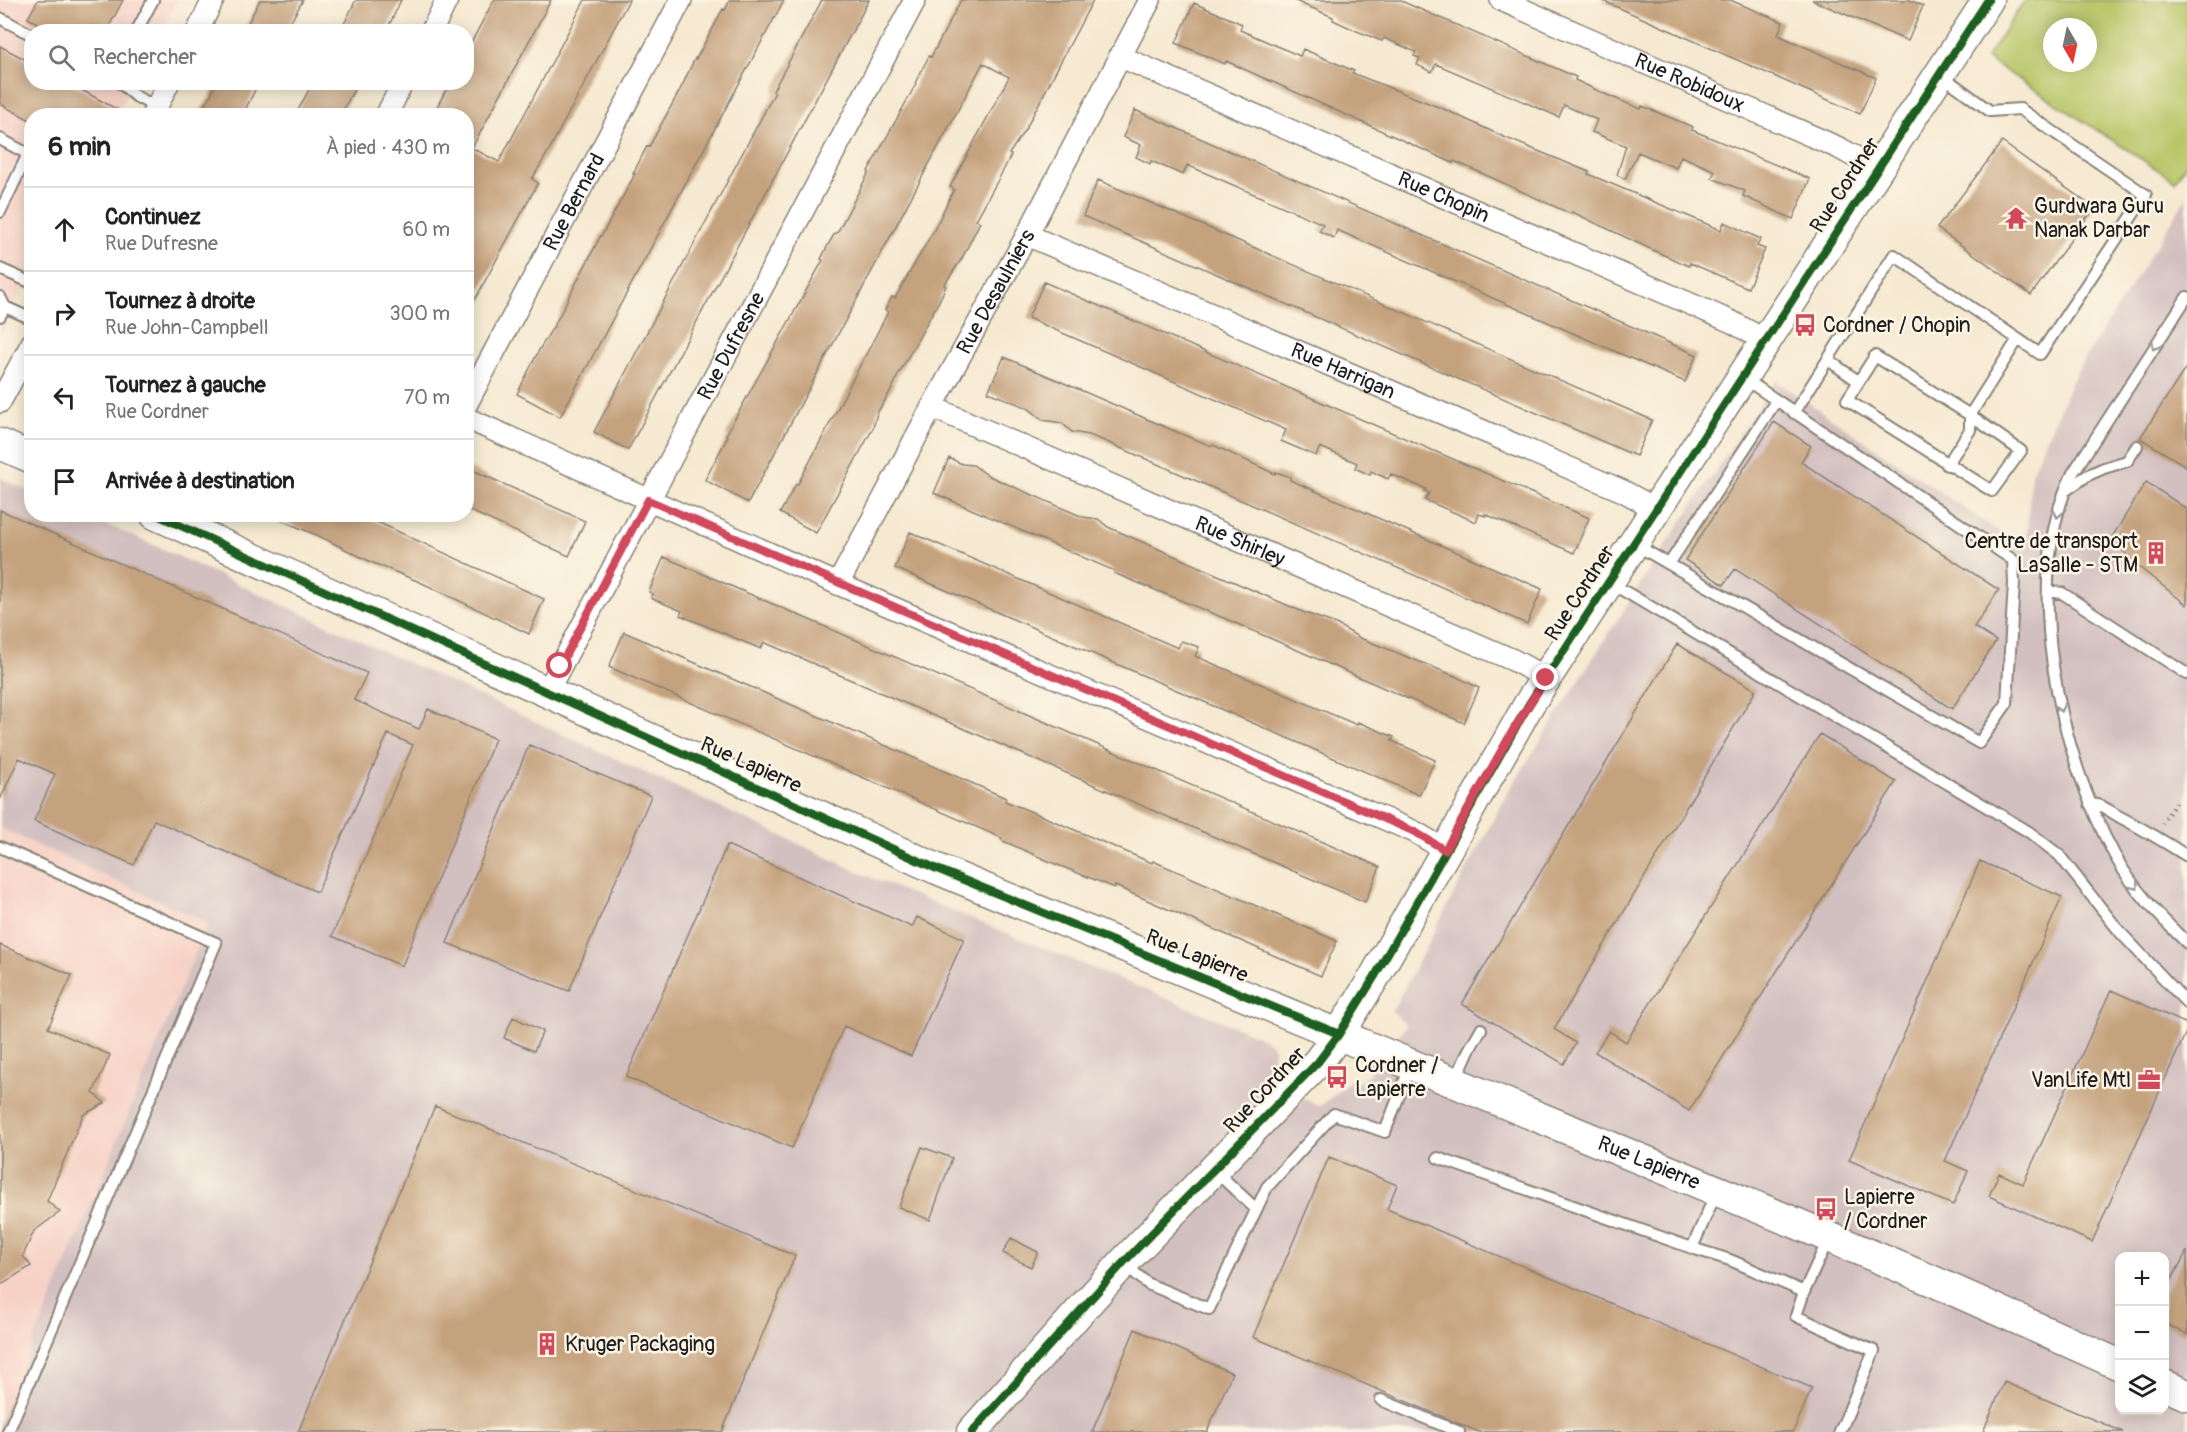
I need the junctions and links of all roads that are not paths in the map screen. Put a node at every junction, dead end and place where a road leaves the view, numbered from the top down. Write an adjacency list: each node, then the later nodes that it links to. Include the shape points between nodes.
1 (153, 0): 10 (lane)
2 (213, 0): 11 (street)
3 (447, 0): 12 (street)
4 (681, 0): 39 (street, Rue Bernard)
5 (915, 0): 51 (street, Rue Dufresne)
6 (1150, 0): 14 (street, Rue Desaulniers)
7 (1501, 0): 25 (street, Rue Robidoux, via 1839,148)
8 (1988, 0): 15 (street, Rue Cordner)
9 (0, 18): 13 (lane)
10 (140, 24)
11 (200, 24)
12 (434, 24)
13 (24, 31)
14 (1119, 56): 27 (street, Rue Desaulniers); 34 (street, Rue Chopin, via 1732,322)
15 (1940, 74): 25 (street, Rue Cordner); 33 (lane, via 1990,111 2020,109 2146,195 2040,354)
16 (129, 90): 19 (lane)
17 (165, 90): 20 (street)
18 (399, 90): 21 (street)
19 (150, 108)
20 (156, 108)
21 (390, 108)
22 (0, 139): 23 (lane)
23 (24, 151)
24 (24, 166): 26 (lane)
25 (1877, 169): 34 (street, Rue Cordner)
26 (0, 212)
27 (1027, 235): 42 (street, Rue Desaulniers); 52 (street, Rue Harrigan, via 1623,491)
28 (2, 273): 29 (lane)
29 (24, 280)
30 (2187, 297): 50 (lane, one-way to 50)
31 (2, 307): 32 (lane)
32 (24, 316)
33 (2018, 339): 36 (lane, via 1894,255); 44 (lane)
34 (1766, 341): 37 (street, Rue Cordner)
35 (24, 358): 41 (street)
36 (1828, 360): 38 (lane); 43 (lane)
37 (1742, 377): 40 (lane); 52 (street, Rue Cordner)
38 (1858, 381): 44 (lane, via 1875,356); 49 (lane, via 1846,400)
39 (474, 390)
40 (1776, 401): 43 (lane); 55 (lane)
41 (0, 402)
42 (932, 407): 57 (street, Rue Desaulniers); 60 (street, Rue Shirley, via 1513,660)
43 (1794, 413): 55 (lane, via 2013,560 2007,703 1978,743)
44 (1970, 415): 49 (lane, via 1970,430); 49 (lane, via 2021,451 1992,491)
45 (474, 422): 51 (street)
46 (0, 444): 48 (street)
47 (2137, 446): 50 (lane, via 2127,461 2088,475)
48 (24, 454)
49 (1947, 465)
50 (2064, 492): 58 (lane, one-way to 58)
51 (648, 500): 57 (street); 61 (street, Rue Dufresne)
52 (1656, 509): 54 (street, Rue Cordner)
53 (173, 522): 61 (street, Rue Lapierre)
54 (1634, 544): 55 (lane); 56 (street, Rue Cordner)
55 (1669, 564)
56 (1609, 582): 60 (street, Rue Cordner); 67 (lane, via 2029,832 2059,855 2120,932)
57 (838, 584): 64 (street, via 1415,832)
58 (2048, 591): 59 (lane, via 2062,593); 62 (lane, one-way to 62, via 2059,699 2074,761)
59 (2187, 674)
60 (1546, 678): 64 (street, Rue Cordner)
61 (547, 692): 69 (street, Rue Lapierre, via 937,869)
62 (2090, 804): 65 (lane, via 2099,804); 66 (lane, one-way to 66, via 2126,874)
63 (0, 847): 84 (lane, via 216,944)
64 (1445, 850): 69 (street, Rue Cordner)
65 (2187, 856)
66 (2187, 944)
67 (2187, 1003)
68 (1481, 1029): 71 (lane)
69 (1339, 1034): 70 (street, Rue Lapierre); 73 (street, Rue Cordner, via 1318,1062)
70 (1411, 1064): 71 (street, Rue Lapierre); 75 (lane, via 1384,1132 1334,1114 1267,1187)
71 (1455, 1082): 74 (street, Rue Lapierre)
72 (1438, 1158): 77 (lane)
73 (1214, 1170): 75 (lane); 78 (street, Rue Cordner)
74 (1718, 1190): 76 (street, Rue Lapierre); 77 (lane)
75 (1256, 1209): 78 (lane, via 1209,1309 1148,1284)
76 (1829, 1237): 79 (lane); 80 (street, Rue Lapierre)
77 (1692, 1248): 79 (lane)
78 (1123, 1263): 85 (street, Rue Cordner)
79 (1804, 1292): 87 (lane, via 1796,1316 1874,1351)
80 (2115, 1363)
81 (2169, 1387): 82 (street)
82 (2187, 1395)
83 (1382, 1400): 86 (lane)
84 (8, 1432)
85 (972, 1432)
86 (1459, 1432)
87 (1840, 1432)

